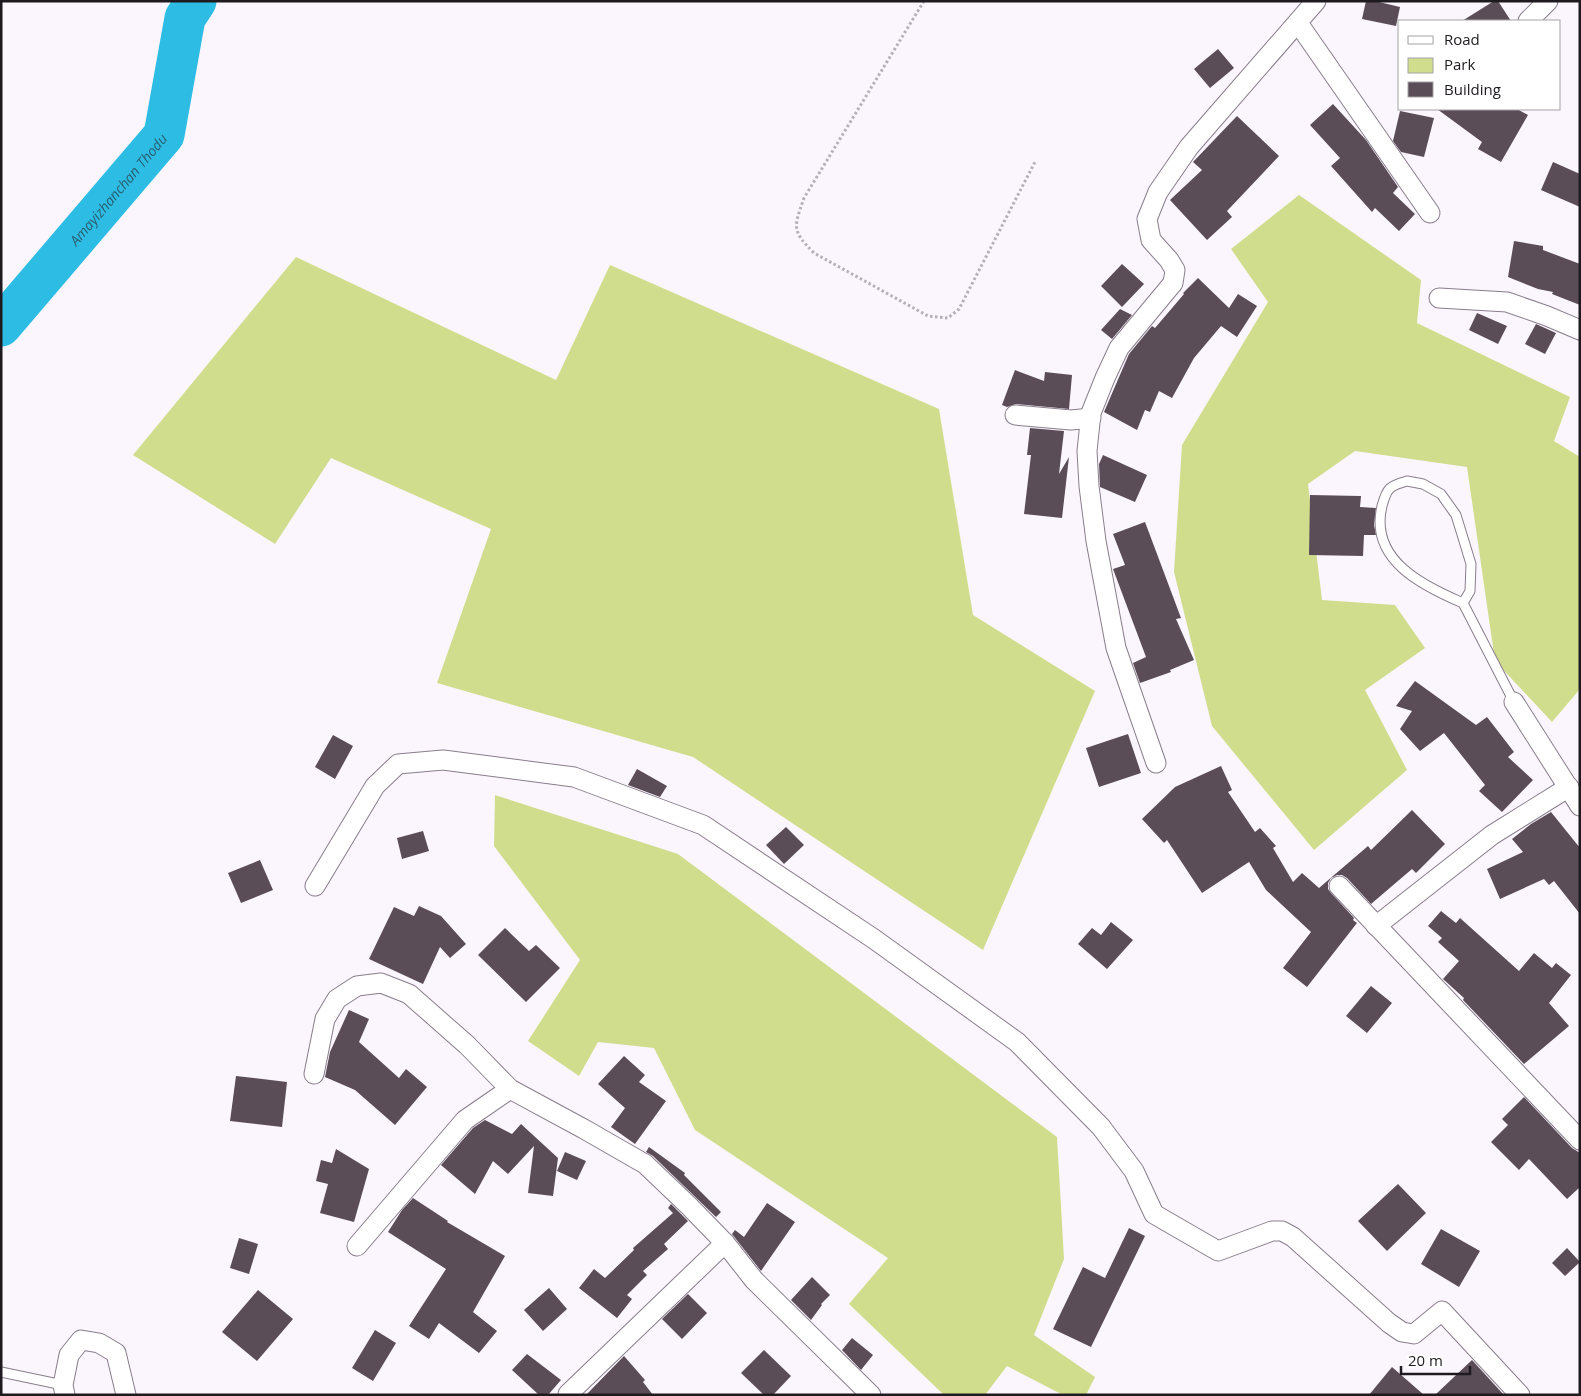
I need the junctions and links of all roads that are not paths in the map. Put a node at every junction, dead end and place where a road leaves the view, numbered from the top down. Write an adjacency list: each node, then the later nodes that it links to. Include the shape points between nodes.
1 (1316, 1): 4 (street)
2 (1548, 1): 3 (street)
3 (1529, 20)
4 (1298, 23): 5 (street); 9 (street, via 1189,147 1158,192 1147,219 1151,240 1175,270 1173,283 1119,348)
5 (1430, 213)
6 (1439, 298): 7 (street, via 1507,302)
7 (1580, 330)
8 (1015, 416): 9 (street, via 1071,420)
9 (1091, 418): 12 (street, via 1087,451 1089,486 1116,648)
10 (1463, 603): 10 (lane, via 1406,573 1386,548 1381,512 1385,494 1393,485 1407,481 1423,484 1441,494 1456,515 1471,564 1470,591); 11 (lane)
11 (1514, 702): 13 (street)
12 (1156, 763)
13 (1568, 787): 14 (street); 17 (street, via 1492,835)
14 (1580, 806)
15 (315, 886): 28 (street, via 375,786 398,764 443,760 574,777 703,825 874,940 1017,1042 1102,1127 1134,1171 1154,1214 1218,1251 1272,1231 1282,1231 1402,1332 1414,1334 1442,1311)
16 (1339, 886): 17 (street)
17 (1376, 926): 20 (street)
18 (314, 1074): 19 (street, via 325,1019 337,999 357,986 381,983 409,994 467,1045)
19 (510, 1089): 21 (street, via 645,1164); 22 (street, via 465,1120)
20 (1580, 1140)
21 (725, 1244): 25 (street); 27 (street, via 754,1280)
22 (357, 1246)
23 (1, 1372): 24 (lane)
24 (64, 1390): 26 (street, via 70,1355 80,1340 99,1343 116,1354)
25 (568, 1394)
26 (126, 1395)
27 (871, 1395)
28 (1520, 1395)

